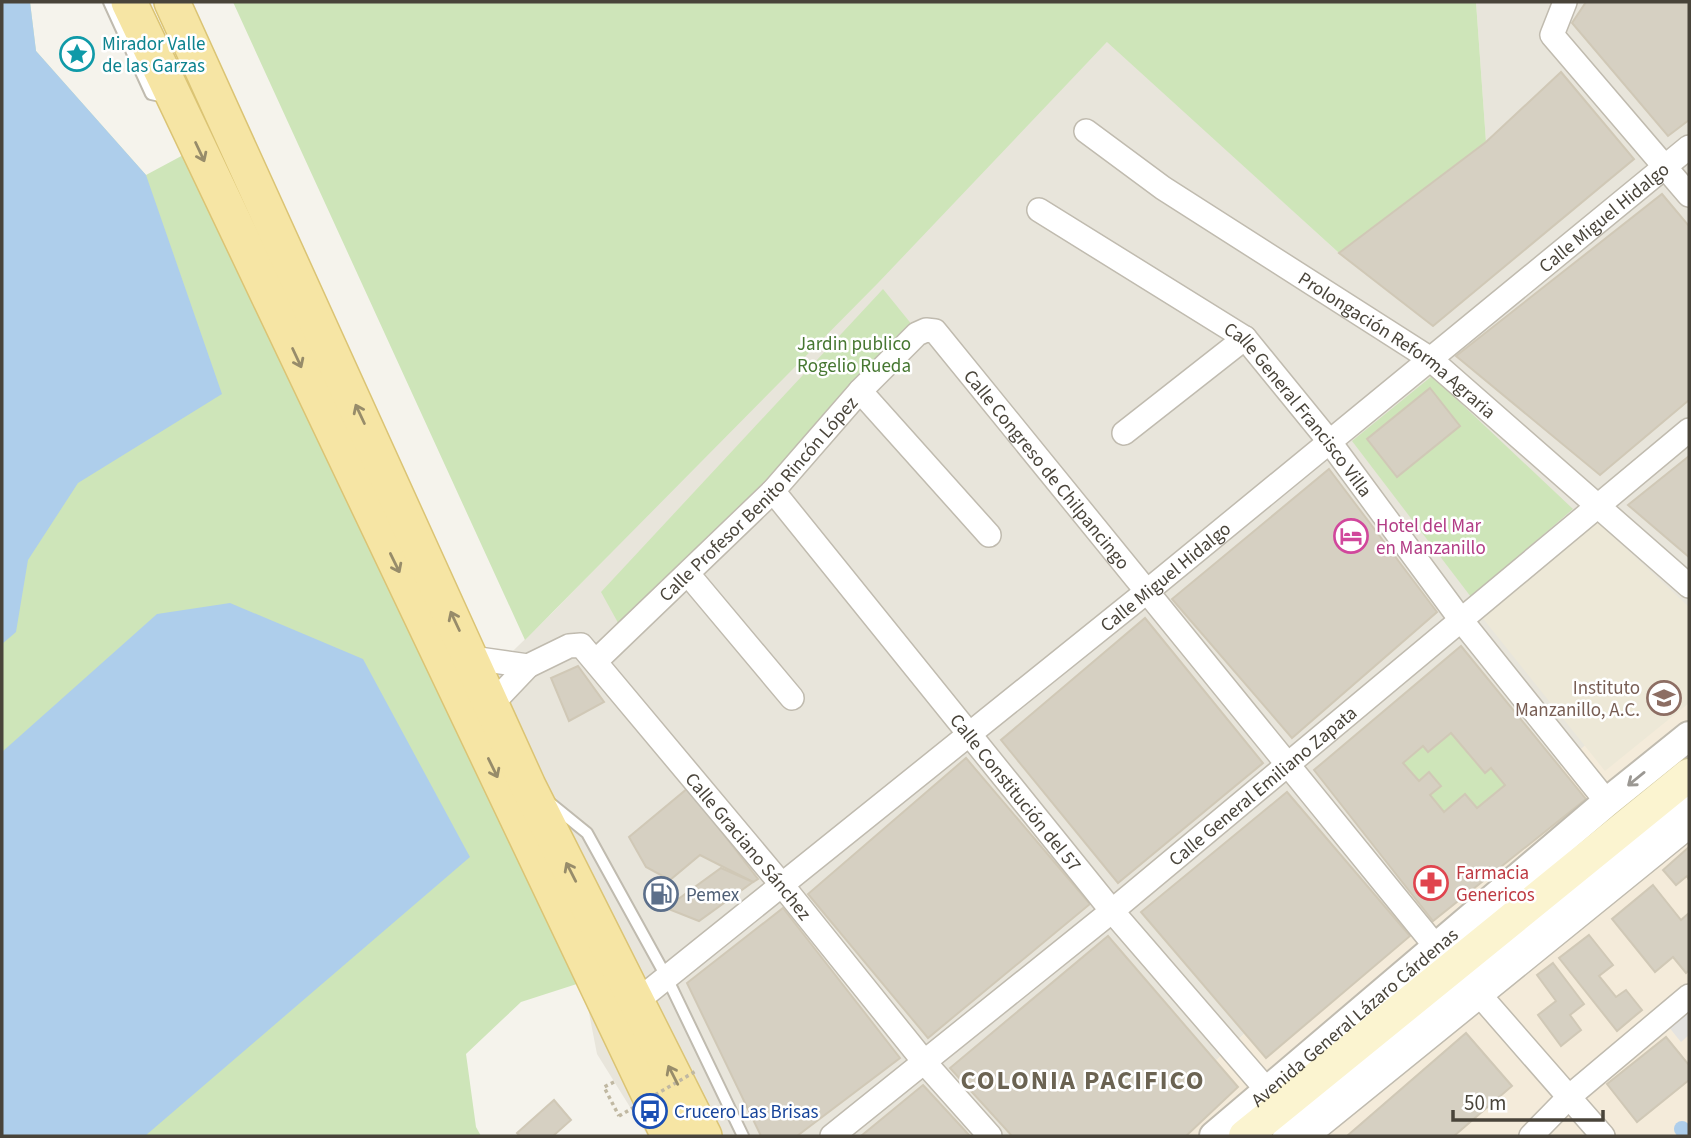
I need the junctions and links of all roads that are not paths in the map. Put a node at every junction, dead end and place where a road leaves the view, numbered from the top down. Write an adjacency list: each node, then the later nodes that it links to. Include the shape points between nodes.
1 (109, 2): 5 (lane, via 151,94)
2 (129, 2): 5 (main road)
3 (172, 2): 25 (main road, one-way to 3)
4 (1565, 2): 8 (street, via 1552,35)
5 (175, 99): 48 (main road, one-way to 48)
6 (1086, 131): 13 (street, Prolongación Reforma Agraria, via 1163,188)
7 (1689, 147): 8 (street, Calle Miguel Hidalgo)
8 (1665, 167): 9 (street); 13 (street, Calle Miguel Hidalgo)
9 (1689, 195)
10 (1039, 210): 12 (street, Calle General Francisco Villa)
11 (917, 334): 14 (street, Calle Profesor Benito Rincón López); 23 (street, Calle Congreso de Chilpancingo, via 934,331)
12 (1245, 338): 16 (street); 17 (street, Calle General Francisco Villa)
13 (1429, 358): 17 (street, Calle Miguel Hidalgo); 19 (street, Prolongación Reforma Agraria)
14 (860, 391): 18 (street, Calle Profesor Benito Rincón López); 20 (street)
15 (1689, 430): 19 (street, Calle General Emiliano Zapata)
16 (1124, 433)
17 (1329, 442): 23 (street, Calle Miguel Hidalgo); 24 (street, Calle General Francisco Villa)
18 (772, 491): 21 (street, Calle Profesor Benito Rincón López); 30 (street, Calle Constitución del 57)
19 (1597, 505): 22 (street, Prolongación Reforma Agraria); 24 (street, Calle General Emiliano Zapata)
20 (989, 535)
21 (688, 575): 26 (street, Calle Profesor Benito Rincón López); 28 (street)
22 (1689, 586)
23 (1145, 593): 30 (street, Calle Miguel Hidalgo); 32 (street, Calle Congreso de Chilpancingo)
24 (1461, 620): 32 (street, Calle General Emiliano Zapata); 35 (street, Calle General Francisco Villa)
25 (472, 658): 27 (street); 29 (main road)
26 (597, 660): 27 (street, Calle Graciano Sánchez, via 581,645 569,646); 38 (street, Calle Graciano Sánchez)
27 (528, 666): 29 (street)
28 (792, 698)
29 (491, 705): 34 (main road)
30 (968, 736): 38 (street, Calle Miguel Hidalgo); 39 (street, Calle Constitución del 57)
31 (1689, 736): 35 (street, Avenida General Lázaro Cárdenas, one-way to 35)
32 (1287, 767): 39 (street, Calle General Emiliano Zapata); 40 (street, Calle Congreso de Chilpancingo)
33 (1689, 775): 54 (main road, Avenida General Lázaro Cárdenas)
34 (528, 786): 41 (lane, via 587,833); 44 (main road, one-way to 34)
35 (1607, 802): 40 (street, Avenida General Lázaro Cárdenas)
36 (1689, 810): 42 (street)
37 (1689, 831): 42 (street)
38 (782, 885): 41 (street, Calle Miguel Hidalgo); 45 (street, Calle Graciano Sánchez)
39 (1112, 911): 45 (street, Calle General Emiliano Zapata); 46 (street, Calle Constitución del 57)
40 (1437, 948): 46 (street, Avenida General Lázaro Cárdenas)
41 (667, 978): 44 (street, Calle Miguel Hidalgo); 50 (lane)
42 (1477, 991): 47 (street); 55 (street); 56 (street)
43 (1689, 996): 47 (street)
44 (636, 1002): 49 (main road, one-way to 44)
45 (926, 1064): 51 (street, Calle General Emiliano Zapata); 52 (street, Calle Graciano Sánchez)
46 (1266, 1089): 53 (street, Avenida General Lázaro Cárdenas)
47 (1570, 1096): 57 (street); 58 (street)
48 (670, 1136)
49 (704, 1136)
50 (743, 1136)
51 (832, 1136)
52 (990, 1136)
53 (1214, 1136)
54 (1245, 1136)
55 (1287, 1136)
56 (1313, 1136)
57 (1531, 1136)
58 (1603, 1136)

